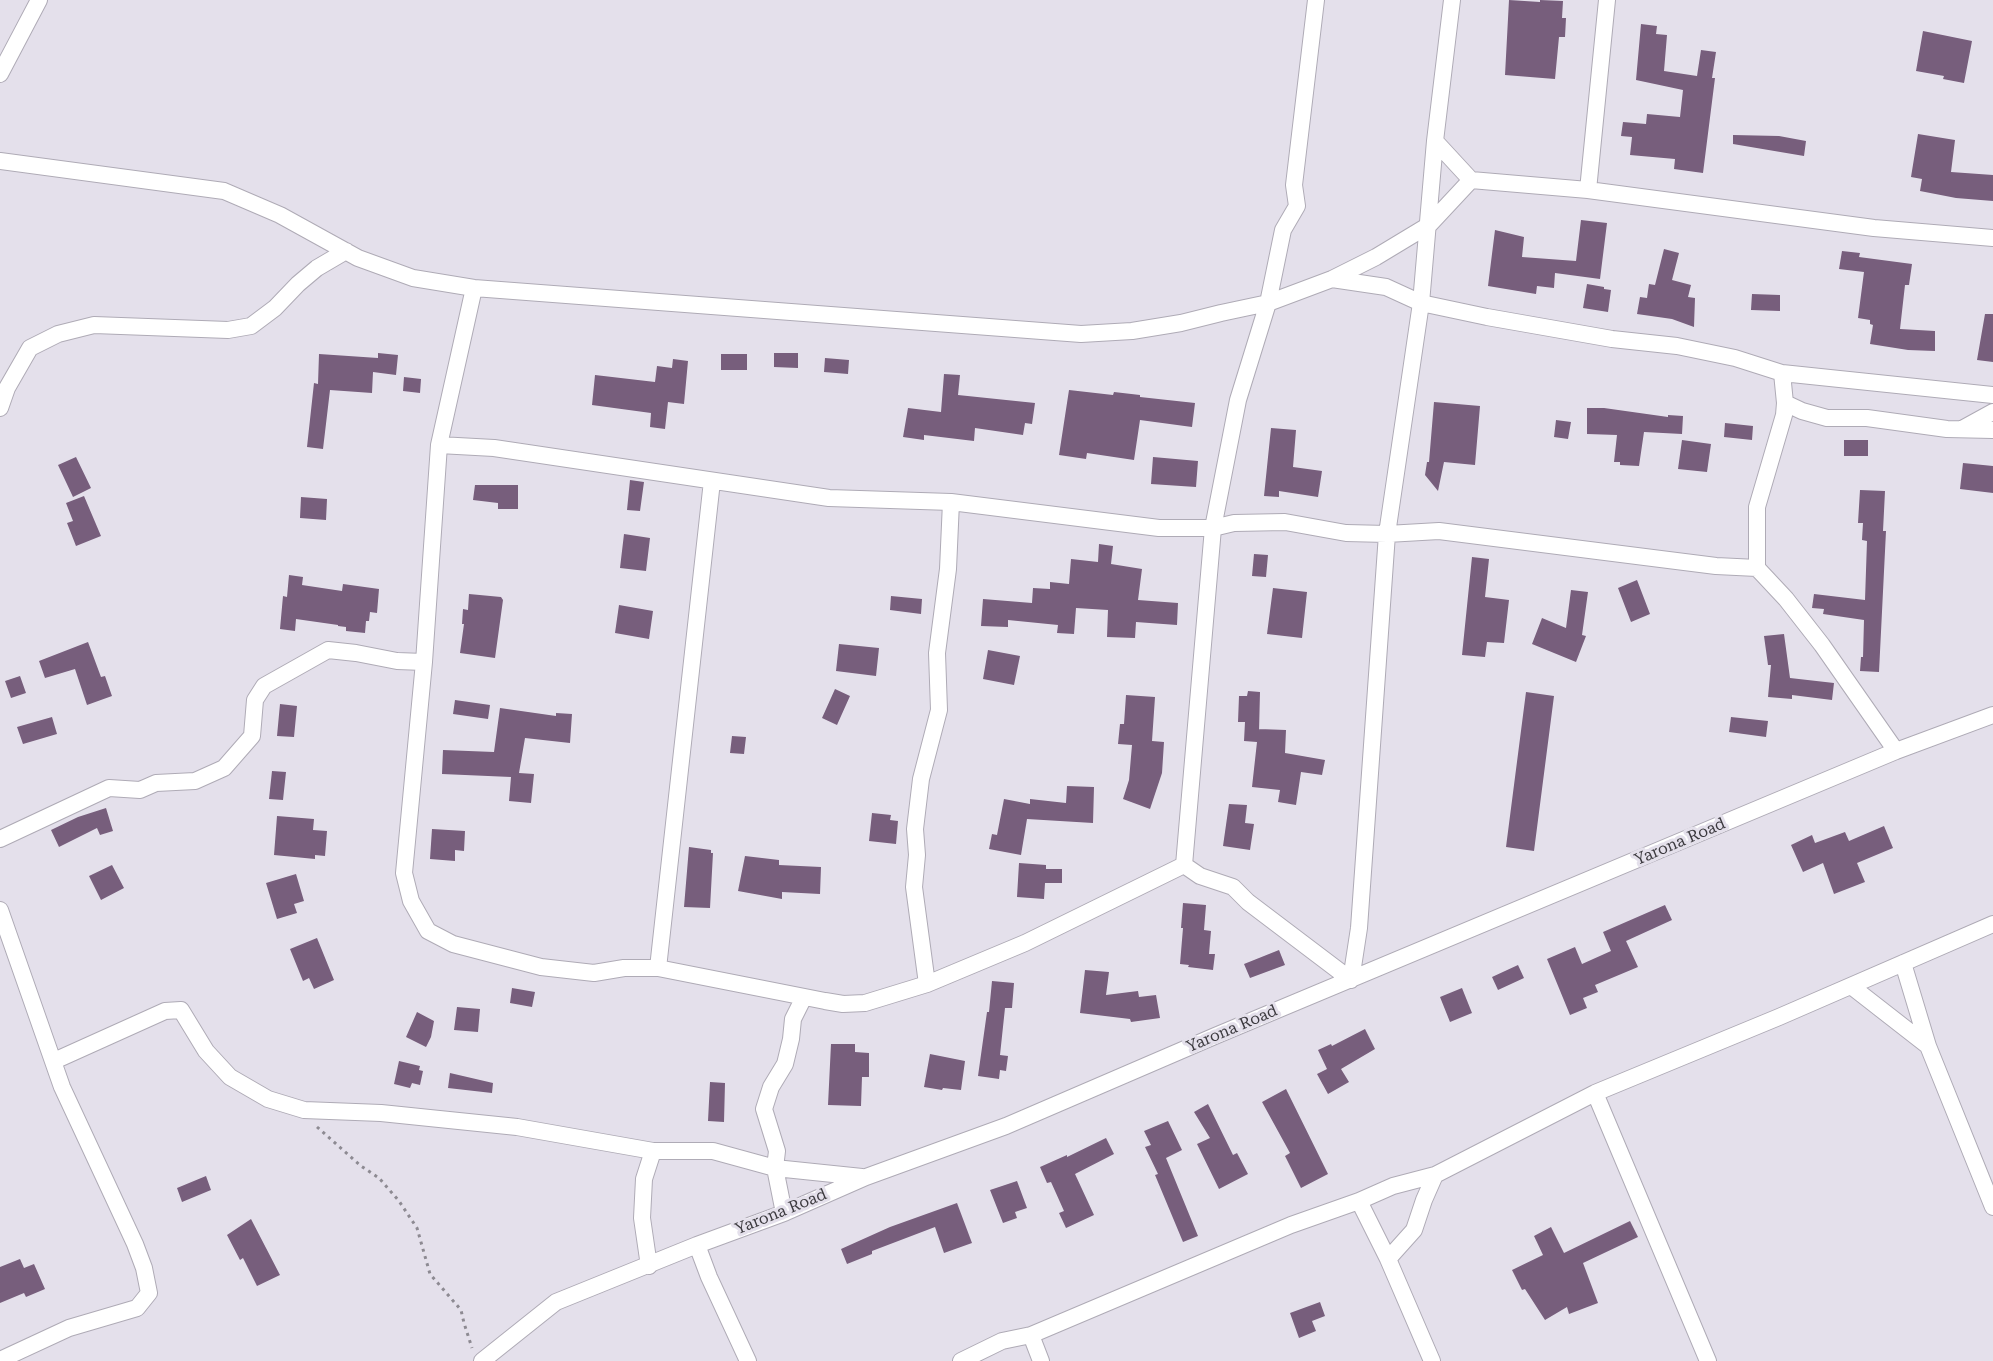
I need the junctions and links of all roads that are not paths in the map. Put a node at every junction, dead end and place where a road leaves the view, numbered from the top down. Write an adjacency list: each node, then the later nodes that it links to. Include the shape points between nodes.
1 (39, 0): 5 (street)
2 (1316, 0): 15 (street, via 1294,185 1298,206 1283,230)
3 (1452, 0): 6 (street)
4 (1607, 0): 9 (street)
5 (0, 74)
6 (1435, 141): 8 (street); 10 (street)
7 (0, 161): 12 (street, via 224,191 280,215)
8 (1471, 180): 9 (street); 10 (street)
9 (1588, 190): 11 (street, via 1874,228)
10 (1429, 225): 13 (street); 16 (street)
11 (1993, 238)
12 (346, 251): 14 (street, via 413,278); 20 (street, via 317,268 251,326 228,330 94,325 58,334 30,348)
13 (1332, 279): 15 (street); 16 (street, via 1386,288)
14 (474, 288): 15 (street, via 1081,334 1181,323); 24 (street)
15 (1268, 303): 27 (street, via 1238,399)
16 (1422, 303): 17 (street, via 1612,339 1677,346); 28 (street)
17 (1782, 373): 18 (street); 19 (street)
18 (1993, 395)
19 (1785, 403): 22 (street, via 1827,418 1867,418); 29 (street, via 1757,507)
20 (0, 408)
21 (1993, 412): 22 (street)
22 (1961, 429): 23 (street)
23 (1993, 430)
24 (439, 445): 25 (street, via 494,448); 30 (street)
25 (712, 481): 26 (street, via 830,498); 38 (street)
26 (951, 502): 27 (street, via 1159,528); 40 (street, via 948,569 937,653 939,710 921,779 915,829 914,887)
27 (1214, 528): 28 (street, via 1234,523 1285,522 1346,533); 34 (street)
28 (1387, 534): 29 (street, via 1439,531); 39 (street, via 1359,928)
29 (1757, 568): 32 (street, via 1822,645)
30 (424, 662): 33 (street, via 328,650 264,686 255,700 252,736 224,768 195,782 156,783 140,790 109,788); 38 (street, via 404,873 411,901 428,931 453,944 541,967 594,973)
31 (1993, 715): 32 (street, Yarona Road)
32 (1896, 752): 39 (street, Yarona Road)
33 (0, 839)
34 (1184, 866): 39 (street, via 1233,887); 40 (street, via 1024,944)
35 (0, 910): 44 (street)
36 (1993, 924): 37 (street)
37 (1903, 963): 41 (street); 43 (street)
38 (658, 968): 42 (street)
39 (1351, 980): 49 (street, Yarona Road, via 1006,1126)
40 (927, 984): 42 (street, via 865,1003 843,1004)
41 (1851, 986): 43 (street); 45 (street)
42 (804, 997): 47 (street, via 793,1019 785,1064 764,1109 777,1151)
43 (1928, 1046): 51 (street)
44 (54, 1061): 46 (street, via 165,1011 181,1010 206,1051 230,1077 268,1099 304,1110 381,1113 517,1127); 58 (street, via 62,1087 135,1244 148,1293 137,1308 69,1328)
45 (1595, 1093): 48 (street); 63 (street)
46 (653, 1151): 47 (street, via 713,1151); 55 (street, via 644,1179 642,1218)
47 (775, 1168): 49 (street); 52 (street)
48 (1435, 1175): 50 (street, via 1393,1186); 54 (street, via 1414,1230)
49 (866, 1177): 52 (street, Yarona Road)
50 (1359, 1201): 54 (street); 56 (street, via 1291,1225)
51 (1993, 1207)
52 (784, 1213): 53 (street, Yarona Road)
53 (697, 1245): 55 (street, Yarona Road); 59 (street)
54 (1388, 1259): 62 (street)
55 (649, 1266): 57 (street, Yarona Road, via 556,1302)
56 (1031, 1335): 60 (street, via 1002,1341); 61 (street)
57 (477, 1356)
58 (0, 1360)
59 (748, 1361)
60 (961, 1361)
61 (1041, 1361)
62 (1432, 1361)
63 (1708, 1361)

